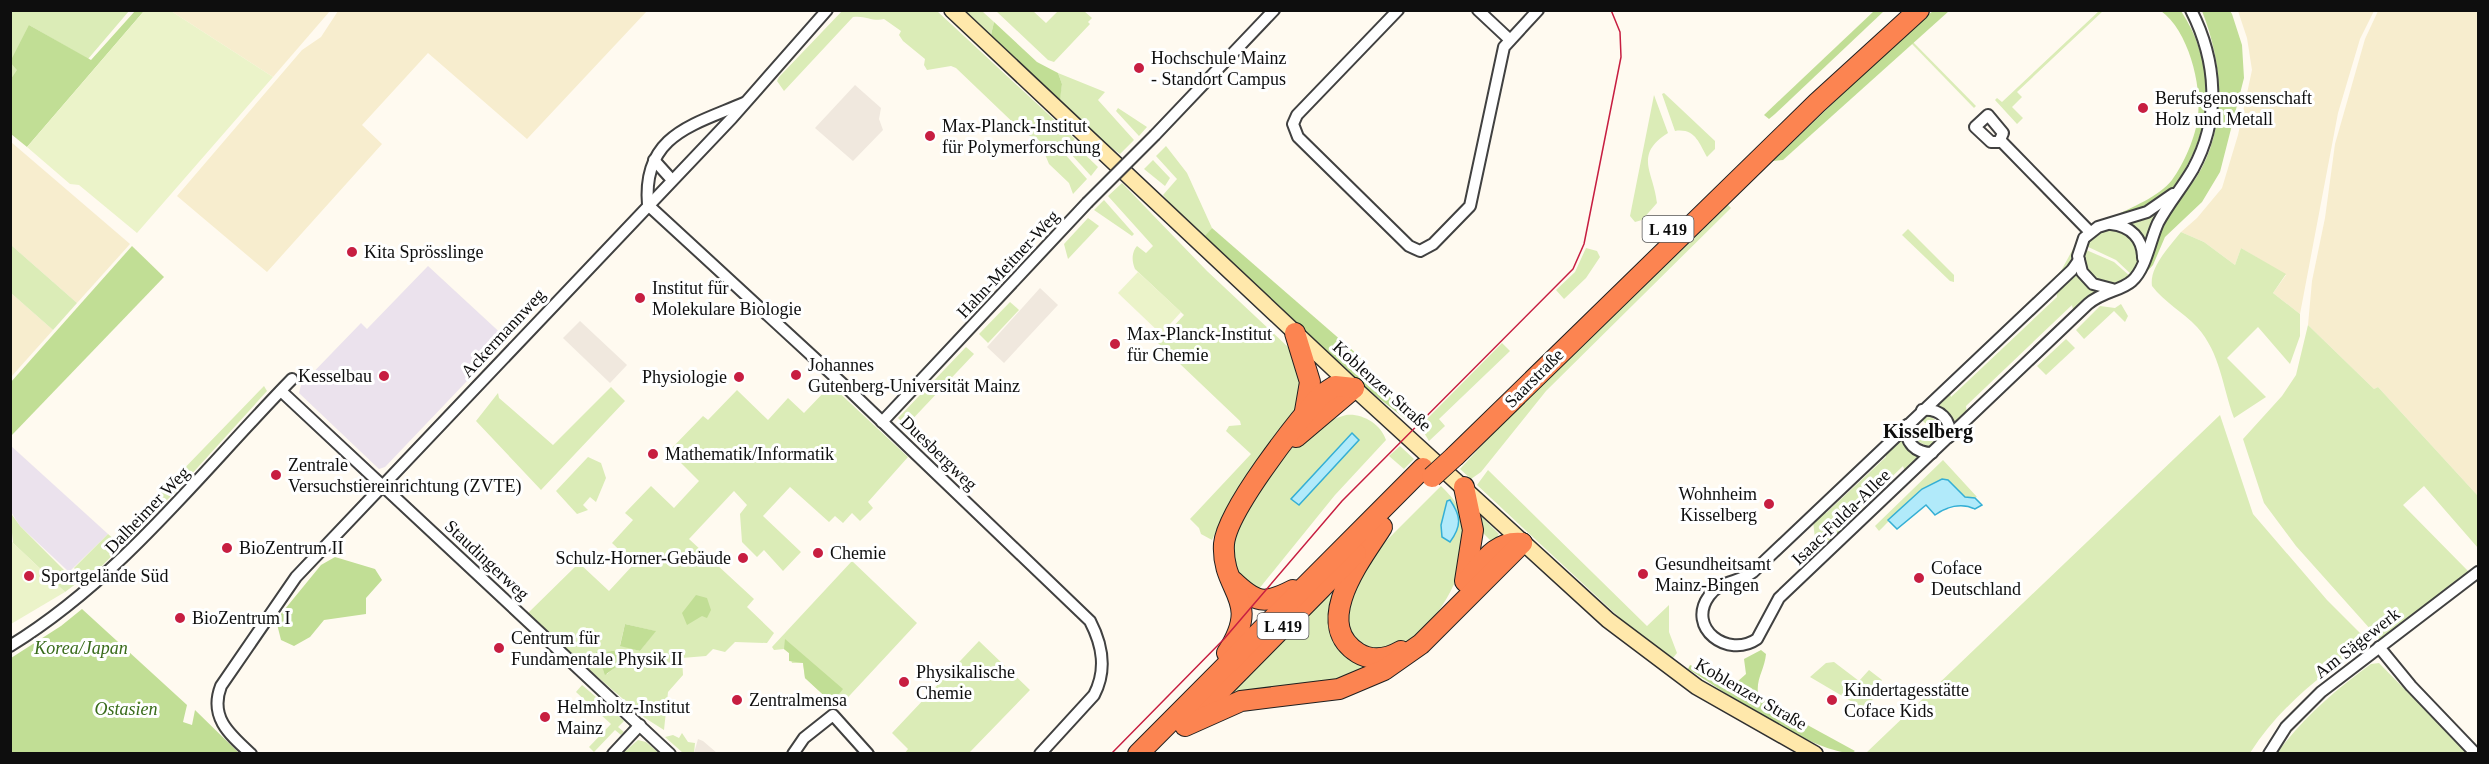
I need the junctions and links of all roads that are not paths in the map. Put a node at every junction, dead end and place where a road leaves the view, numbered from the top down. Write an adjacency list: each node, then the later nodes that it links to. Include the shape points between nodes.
1 (952, 10): 22 (main road, Koblenzer Straße)
2 (1274, 10): 28 (street, Hahn-Meitner-Weg, bridge)
3 (1398, 10): 10 (street, via 1293,124 1298,137 1417,250 1433,244 1472,203 1504,47)
4 (1478, 10): 10 (street)
5 (1538, 10): 10 (street)
6 (1898, 10): 32 (highway, Saarstraße / L 419)
7 (1918, 10): 32 (highway, Saarstraße / L 419)
8 (2191, 10): 15 (street, Isaac-Fulda-Allee, via 2210,59 2212,106 2201,152)
9 (826, 13): 11 (street, Ackermannweg)
10 (1509, 39)
11 (747, 101): 13 (street, Ackermannweg, via 686,126); 14 (street, Ackermannweg)
12 (2001, 141): 18 (street)
13 (654, 160): 14 (street); 16 (street, via 647,185)
14 (672, 180): 16 (street, Ackermannweg)
15 (2180, 188): 17 (street, Isaac-Fulda-Allee, via 2147,212); 19 (street, Isaac-Fulda-Allee, via 2159,222)
16 (648, 205): 28 (street, Duesbergweg); 35 (street, Ackermannweg)
17 (2108, 224): 18 (street, Isaac-Fulda-Allee); 19 (street, via 2132,232 2142,245)
18 (2090, 232): 20 (street, Isaac-Fulda-Allee, via 2080,245)
19 (2144, 258): 21 (street, Isaac-Fulda-Allee, via 2134,280)
20 (2079, 260): 21 (street, via 2082,272 2091,282); 26 (street, Isaac-Fulda-Allee)
21 (2112, 289): 30 (street, Isaac-Fulda-Allee, via 2088,304)
22 (1295, 333): 24 (main road, Koblenzer Straße); 27 (highway, via 1310,382)
23 (292, 379): 25 (street, Dalheimer Weg)
24 (1354, 388): 27 (highway, via 1328,389); 31 (highway); 36 (main road, Koblenzer Straße)
25 (281, 391): 35 (street, Staudingerweg); 43 (street, Dalheimer Weg, via 128,555 86,593)
26 (1922, 410): 29 (street, Isaac-Fulda-Allee); 30 (street, via 1933,410 1944,417)
27 (1305, 414): 31 (highway)
28 (882, 422): 53 (street, Duesbergweg, via 1069,598 1098,636 1103,664 1098,687)
29 (1907, 425): 33 (street, via 1906,436 1912,446); 33 (street, Isaac-Fulda-Allee, via 1754,572 1714,589 1703,610 1709,634 1729,646 1757,639 1779,598)
30 (1949, 438): 33 (street, Isaac-Fulda-Allee)
31 (1278, 451): 40 (highway, via 1247,493 1226,535 1225,558)
32 (1450, 451): 34 (highway, Saarstraße / L 419, bridge)
33 (1932, 453)
34 (1428, 472): 37 (highway, Saarstraße / L 419); 41 (highway, Saarstraße / L 419)
35 (383, 484): 46 (street, Staudingerweg); 48 (street, Ackermannweg, via 296,577 221,686 218,717)
36 (1464, 487): 38 (main road, Koblenzer Straße); 42 (highway, via 1473,530)
37 (1382, 527): 42 (highway, via 1341,599 1340,628 1354,650 1377,659 1395,655 1426,631); 47 (highway, Saarstraße / L 419)
38 (1522, 543): 42 (highway, via 1507,543 1495,549); 47 (highway, via 1421,644 1384,670 1339,689 1240,701); 56 (main road, Koblenzer Straße, via 1608,620 1675,672)
39 (2478, 572): 44 (street, Am Sägewerk)
40 (1232, 580): 41 (highway, via 1250,596 1263,601); 45 (highway, via 1242,624)
41 (1306, 584): 45 (highway, Saarstraße / L 419)
42 (1465, 584)
43 (10, 645)
44 (2379, 647): 57 (street, Am Sägewerk, via 2303,708); 58 (street, via 2410,686)
45 (1208, 683): 54 (highway, Saarstraße / L 419)
46 (640, 725): 49 (street); 50 (street, Staudingerweg)
47 (1185, 726): 55 (highway, Saarstraße / L 419)
48 (251, 753)
49 (613, 753)
50 (670, 753)
51 (793, 753): 52 (street, via 804,738 833,715)
52 (867, 753)
53 (1040, 753)
54 (1138, 753)
55 (1157, 753)
56 (1815, 753)
57 (2269, 753)
58 (2476, 753)

